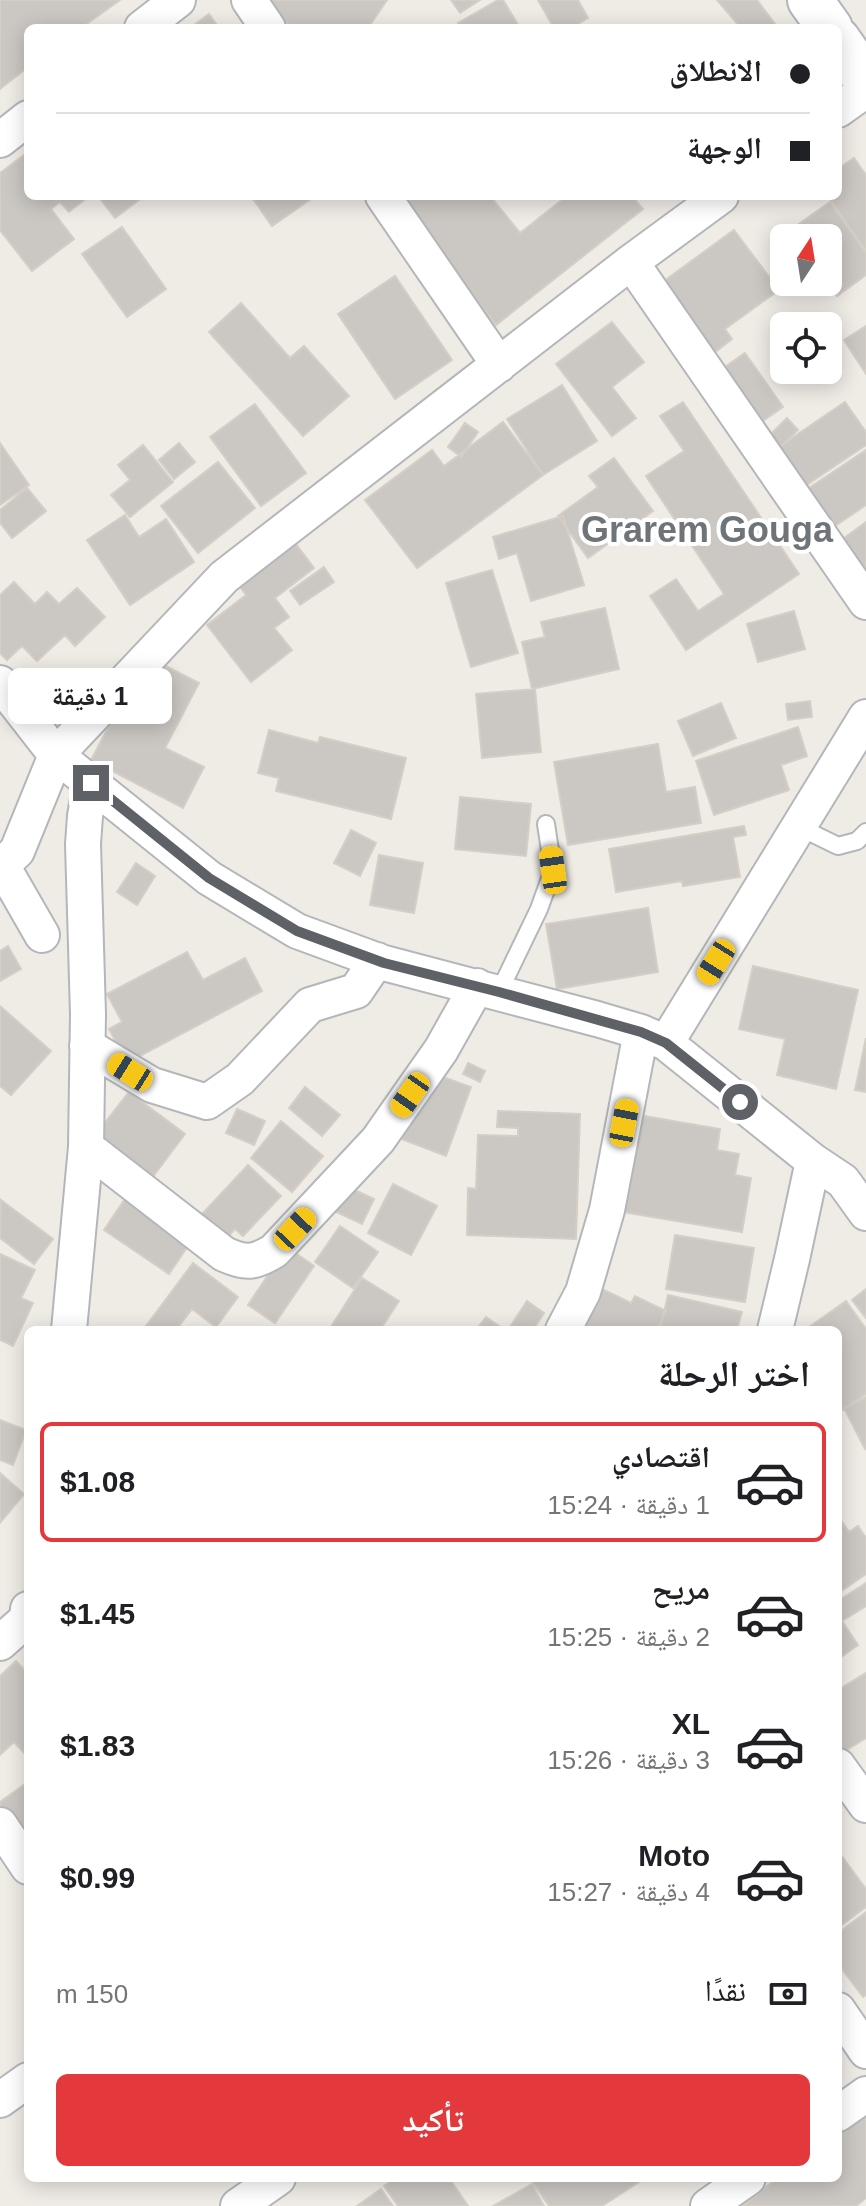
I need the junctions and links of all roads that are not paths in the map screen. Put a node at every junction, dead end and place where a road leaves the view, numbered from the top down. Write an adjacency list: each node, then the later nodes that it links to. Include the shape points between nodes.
1 (178, 0): 4 (street)
2 (249, 0): 5 (street)
3 (810, 0): 6 (main road)
4 (147, 24)
5 (265, 24)
6 (827, 24)
7 (842, 46): 8 (main road)
8 (866, 80)
9 (866, 90): 10 (street)
10 (842, 107)
11 (24, 121): 12 (street)
12 (0, 140)
13 (386, 200): 16 (street)
14 (716, 200): 15 (street)
15 (631, 262): 16 (street); 17 (street)
16 (499, 365): 20 (street, via 224,577)
17 (866, 602)
18 (0, 683): 20 (street)
19 (866, 717): 23 (street)
20 (56, 755): 21 (street); 25 (street, via 17,851)
21 (91, 783): 27 (street, via 209,878 297,931); 30 (street, via 83,844)
22 (546, 824): 28 (lane, via 553,870 539,909)
23 (799, 827): 24 (lane, via 838,846 857,841); 29 (street)
24 (866, 832)
25 (1, 865): 26 (street)
26 (42, 935)
27 (377, 960): 28 (street); 30 (street, via 356,991 310,1005 240,1079 207,1102 152,1085)
28 (488, 989): 29 (street); 31 (street, via 378,1140 274,1251 258,1260 224,1254)
29 (654, 1038): 32 (street); 36 (street, via 583,1292)
30 (87, 1046): 31 (street)
31 (86, 1147): 35 (street)
32 (813, 1161): 33 (street); 37 (street)
33 (854, 1174): 34 (street)
34 (866, 1213)
35 (69, 1326)
36 (565, 1326)
37 (776, 1326)
38 (24, 1620): 39 (street)
39 (0, 1643)
40 (847, 1771): 41 (street)
41 (866, 1805)
42 (0, 1825): 43 (street)
43 (24, 1861)
44 (842, 2016): 45 (street)
45 (866, 2051)
46 (24, 2083): 48 (street)
47 (866, 2094): 49 (street)
48 (0, 2100)
49 (842, 2111)
50 (272, 2182): 52 (street)
51 (742, 2182): 53 (street)
52 (238, 2206)
53 (708, 2206)

